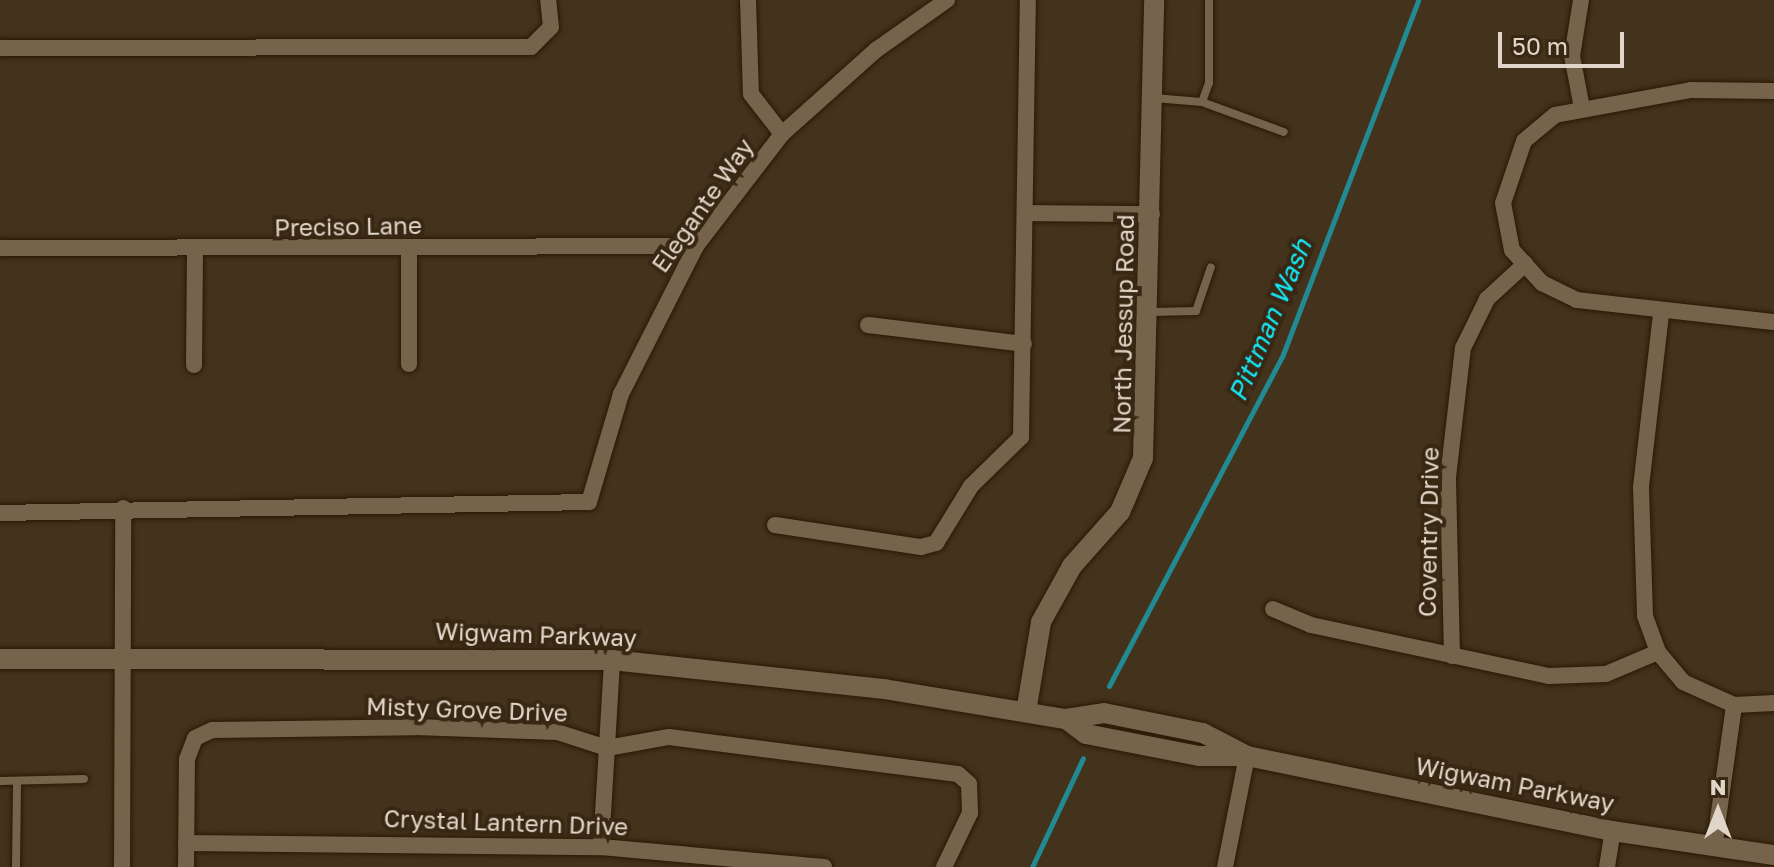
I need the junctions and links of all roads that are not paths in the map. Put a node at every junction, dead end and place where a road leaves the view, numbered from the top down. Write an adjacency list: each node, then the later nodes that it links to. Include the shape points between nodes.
1 (548, 0): 8 (street, via 551,27 531,47)
2 (748, 0): 14 (street, via 751,94)
3 (947, 0): 14 (street, Elegante Way, via 876,50)
4 (1028, 0): 15 (street)
5 (1154, 0): 10 (main road, North Jessup Road)
6 (1209, 0): 11 (lane, via 1209,83)
7 (1581, 0): 12 (street, via 1572,56)
8 (0, 48)
9 (1774, 91): 12 (street, via 1691,90)
10 (1153, 98): 11 (lane); 16 (main road, North Jessup Road)
11 (1202, 102): 13 (lane)
12 (1582, 108): 21 (street, via 1555,115 1524,141 1507,172 1503,203 1512,250)
13 (1284, 132)
14 (782, 134): 17 (street, Elegante Way)
15 (1026, 213): 16 (street); 27 (street)
16 (1152, 214): 23 (main road, North Jessup Road)
17 (696, 246): 19 (street, Preciso Lane); 30 (street, Elegante Way, via 621,394 589,502)
18 (0, 248): 20 (street, Preciso Lane)
19 (409, 249): 20 (street, Preciso Lane); 28 (street)
20 (195, 251): 29 (street)
21 (1525, 264): 24 (street, via 1577,300); 35 (street, Coventry Drive, via 1487,299 1463,348 1448,477)
22 (1211, 267): 23 (lane, via 1196,311)
23 (1151, 312): 41 (main road, North Jessup Road, via 1143,458 1120,512 1072,566 1041,622)
24 (1661, 314): 25 (street); 34 (street, via 1641,488 1645,616)
25 (1774, 322)
26 (868, 325): 27 (street)
27 (1024, 344): 32 (street, via 1021,437 971,486 936,543 921,547)
28 (409, 364)
29 (194, 365)
30 (123, 508): 31 (street); 36 (street)
31 (0, 513)
32 (775, 525)
33 (1273, 609): 35 (street)
34 (1658, 652): 35 (street, via 1579,678); 40 (street, via 1683,682)
35 (1452, 656)
36 (124, 658): 37 (main road, Wigwam Parkway); 38 (main road, Wigwam Parkway); 53 (street)
37 (0, 659)
38 (612, 660): 41 (main road, Wigwam Parkway); 42 (street)
39 (1774, 703): 40 (street)
40 (1734, 705): 50 (street)
41 (1026, 712): 43 (main road, Wigwam Parkway, via 1066,719 1104,713 1155,722 1203,733)
42 (607, 748): 48 (street, Misty Grove Drive, via 557,732 415,727 212,730 195,738); 49 (street); 56 (street, Misty Grove Drive, via 669,737 938,769 969,784 970,813)
43 (1247, 756): 47 (main road, Wigwam Parkway); 57 (street)
44 (84, 779): 46 (lane)
45 (0, 781): 46 (lane)
46 (17, 781): 52 (lane)
47 (1613, 831): 50 (main road, Wigwam Parkway); 58 (street)
48 (186, 843): 49 (street, Crystal Lantern Drive); 54 (street)
49 (601, 847): 55 (street, Crystal Lantern Drive)
50 (1714, 848): 51 (main road, Wigwam Parkway)
51 (1774, 855)
52 (16, 867)
53 (122, 867)
54 (186, 867)
55 (824, 867)
56 (944, 867)
57 (1225, 867)
58 (1607, 867)

